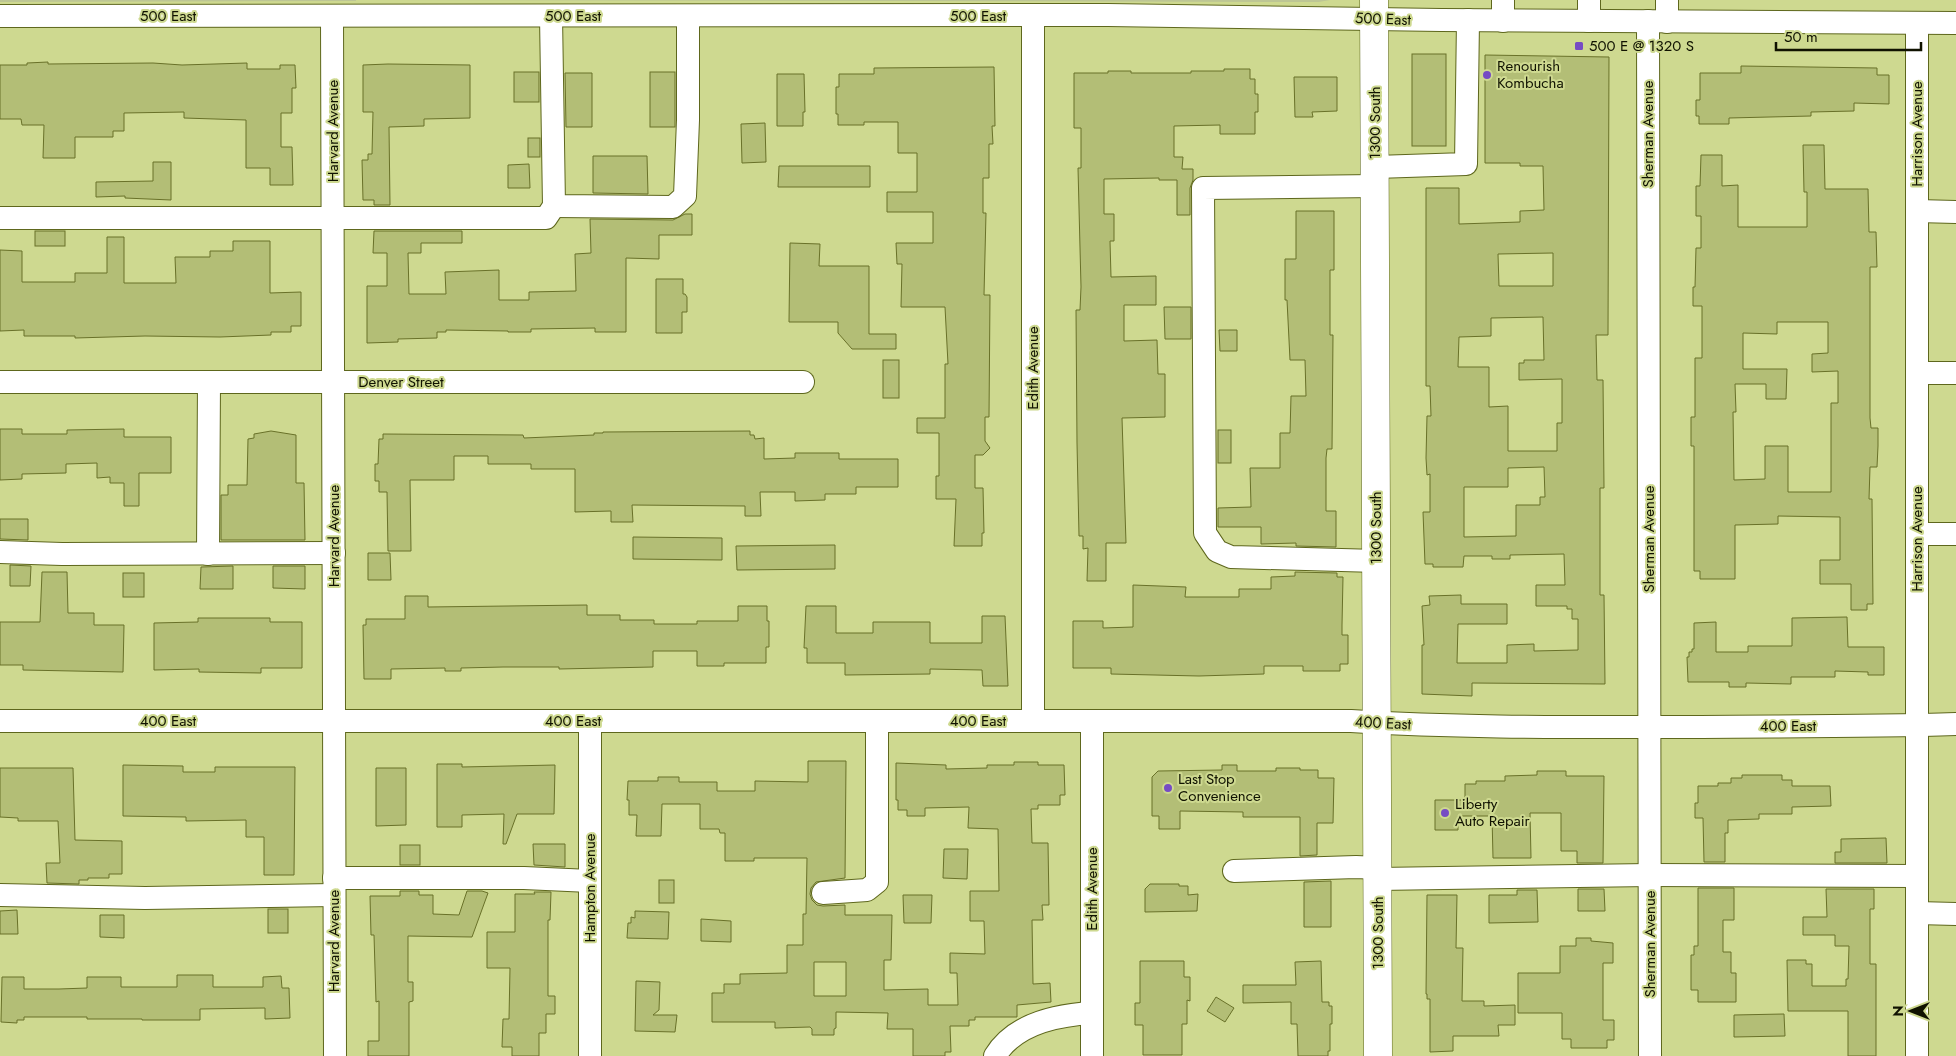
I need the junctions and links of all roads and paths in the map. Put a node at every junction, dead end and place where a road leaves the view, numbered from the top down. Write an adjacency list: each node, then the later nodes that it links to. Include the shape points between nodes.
1 (1374, 9): 2 (street, 500 East); 10 (street, 500 East); 14 (main road, 1300 South)
2 (1440, 10): 11 (street, 500 East)
3 (1503, 10): 4 (street, 500 East); 11 (street, 500 East)
4 (1589, 10): 5 (street, 500 East)
5 (1661, 14): 12 (street, 500 East); 41 (street, Sherman Avenue)
6 (0, 16): 7 (street, 500 East)
7 (332, 16): 8 (street, 500 East); 18 (street, Harvard Avenue)
8 (551, 16): 9 (street, 500 East); 15 (street)
9 (688, 16): 10 (street, 500 East); 15 (street, via 685,196 673,207)
10 (1033, 16): 36 (street, Edith Avenue)
11 (1468, 20): 14 (street, via 1466,164)
12 (1916, 23): 13 (street, 500 East); 16 (street, Harrison Avenue)
13 (1956, 23)
14 (1376, 176): 31 (main road, 1300 South); 31 (street, via 1203,188 1205,533 1217,551 1231,557)
15 (554, 206): 18 (street, via 546,218)
16 (1916, 211): 17 (street); 20 (street, Harrison Avenue)
17 (1956, 212)
18 (333, 217): 19 (street); 24 (street, Harvard Avenue)
19 (0, 218)
20 (1917, 373): 21 (street); 26 (street, Harrison Avenue)
21 (1956, 373)
22 (0, 382): 23 (street, Denver Street)
23 (209, 382): 24 (street, Denver Street); 30 (street)
24 (333, 382): 25 (street, Denver Street); 29 (street, Harvard Avenue)
25 (803, 382)
26 (1917, 534): 27 (street); 40 (street, Harrison Avenue)
27 (1956, 534)
28 (0, 552): 30 (street)
29 (334, 553): 30 (street); 33 (street, Harvard Avenue)
30 (208, 554)
31 (1377, 561): 38 (main road, 1300 South)
32 (0, 721): 33 (street, 400 East)
33 (334, 721): 34 (street, 400 East); 47 (street, Harvard Avenue)
34 (590, 721): 35 (street, 400 East); 46 (street, Hampton Avenue)
35 (877, 721): 36 (street, 400 East); 48 (street, via 877,882 867,890)
36 (1034, 721): 37 (street, 400 East)
37 (1092, 721): 38 (street, 400 East); 52 (street, Edith Avenue)
38 (1377, 723): 41 (street, 400 East); 43 (main road, 1300 South)
39 (1956, 724): 40 (street, 400 East)
40 (1917, 725): 41 (street, 400 East); 45 (street, Harrison Avenue)
41 (1649, 727): 44 (street, Sherman Avenue)
42 (1234, 871): 43 (street, via 1356,867)
43 (1378, 874): 44 (street); 57 (main road, 1300 South)
44 (1650, 875): 45 (street); 58 (street, Sherman Avenue)
45 (1917, 876): 50 (street, Harrison Avenue)
46 (590, 881): 47 (street, via 524,878); 54 (street, Hampton Avenue)
47 (334, 886): 49 (street, via 145,898); 53 (street, Harvard Avenue)
48 (823, 893)
49 (0, 895)
50 (1917, 913): 51 (street); 59 (street, Harrison Avenue)
51 (1956, 914)
52 (1092, 1013): 55 (street, via 1065,1015 1041,1022 1008,1040); 56 (street, Edith Avenue)
53 (335, 1056)
54 (590, 1056)
55 (994, 1056)
56 (1092, 1056)
57 (1378, 1056)
58 (1650, 1056)
59 (1918, 1056)

